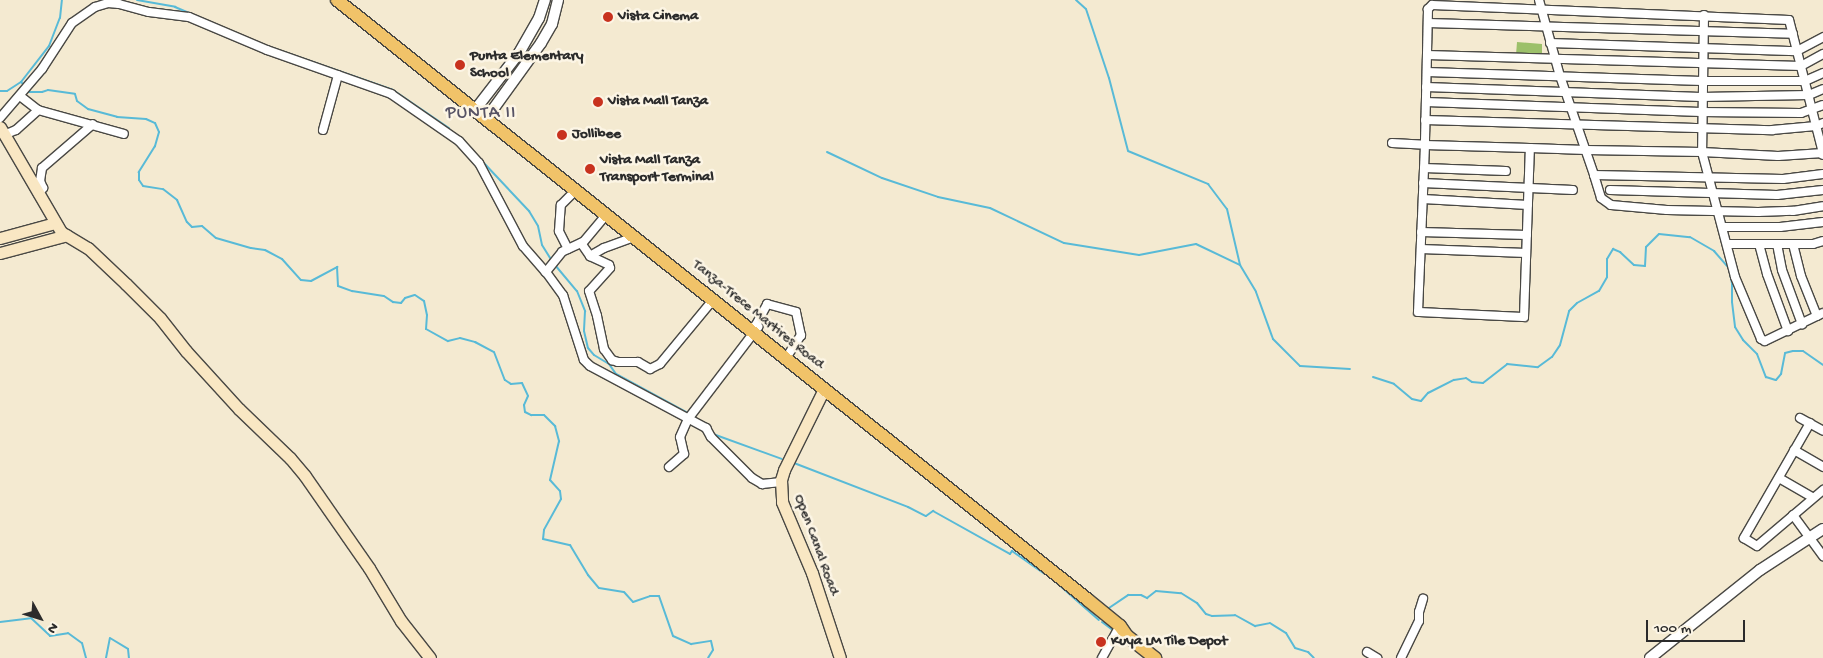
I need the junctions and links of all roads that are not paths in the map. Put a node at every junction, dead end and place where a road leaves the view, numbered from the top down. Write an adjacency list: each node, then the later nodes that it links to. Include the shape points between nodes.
1 (337, 0): 38 (main road, Tanza-Trece Martires Road)
2 (545, 0): 38 (street, via 539,18 519,53)
3 (558, 0): 42 (street, via 552,24 541,43)
4 (1516, 0): 7 (street)
5 (1539, 0): 6 (street)
6 (1542, 9): 7 (street); 8 (street); 10 (street)
7 (1519, 10): 9 (street, via 1432,6 1428,9)
8 (1704, 15): 11 (street); 12 (street, via 1789,20)
9 (1428, 24): 10 (street); 17 (street)
10 (1546, 28): 11 (street); 14 (street)
11 (1703, 32): 12 (street); 15 (street)
12 (1793, 34): 16 (street)
13 (1823, 37): 16 (street)
14 (1550, 43): 15 (street); 19 (street)
15 (1703, 48): 16 (street); 20 (street)
16 (1797, 50): 21 (street)
17 (1427, 54): 19 (street); 22 (street)
18 (1823, 54): 21 (street)
19 (1555, 60): 20 (street); 25 (street)
20 (1702, 64): 21 (street); 26 (street)
21 (1801, 66): 27 (street)
22 (1427, 72): 25 (street); 28 (street)
23 (1823, 73): 27 (street)
24 (338, 75): 32 (street, via 189,17 108,3 95,7 72,23); 48 (street); 94 (street, via 391,94 459,141 479,163 523,246)
25 (1560, 76): 26 (street); 30 (street)
26 (1702, 81): 27 (street); 33 (street)
27 (1805, 81): 31 (street)
28 (1426, 87): 30 (street); 34 (street)
29 (1823, 90): 31 (street)
30 (1565, 91): 33 (street); 36 (street)
31 (1808, 95): 33 (street); 39 (street)
32 (20, 96): 37 (street); 41 (street)
33 (1701, 97): 40 (street)
34 (1426, 102): 36 (street); 43 (street)
35 (1823, 105): 39 (street)
36 (1571, 108): 40 (street); 46 (street)
37 (38, 110): 44 (street); 49 (street, via 16,130)
38 (475, 110): 42 (main road, Tanza-Trece Martires Road)
39 (1812, 110): 40 (street, via 1801,113); 45 (street)
40 (1701, 112): 47 (street)
41 (0, 118)
42 (486, 119): 64 (main road, Tanza-Trece Martires Road)
43 (1426, 120): 46 (street); 52 (street)
44 (93, 124): 50 (street); 68 (street, via 42,168 40,181 43,188)
45 (1820, 125): 47 (street, via 1772,130); 56 (street)
46 (1577, 126): 47 (street); 54 (street)
47 (1702, 129): 55 (street)
48 (323, 130)
49 (2, 131): 68 (main road)
50 (124, 134)
51 (1392, 143): 52 (street)
52 (1425, 145): 53 (street); 57 (street)
53 (1530, 148): 54 (street); 63 (street)
54 (1586, 150): 55 (street); 60 (street)
55 (1702, 152): 56 (street, via 1778,156); 61 (street)
56 (1823, 153)
57 (1424, 168): 58 (street); 62 (street)
58 (1506, 171)
59 (1823, 174): 61 (street, via 1783,179)
60 (1594, 175): 61 (street); 73 (street, via 1601,198 1607,204 1667,210)
61 (1710, 178): 69 (street)
62 (1423, 183): 63 (street); 70 (street)
63 (1529, 188): 65 (street); 71 (street)
64 (576, 190): 74 (main road, Tanza-Trece Martires Road); 90 (street, via 561,204 559,230)
65 (1573, 190)
66 (1610, 190): 69 (street)
67 (1823, 190): 69 (street, via 1777,195)
68 (38, 194): 76 (main road)
69 (1714, 194): 73 (street)
70 (1422, 199): 71 (street); 78 (street)
71 (1528, 205): 80 (street)
72 (1823, 206): 73 (street, via 1766,212)
73 (1718, 210): 77 (street)
74 (606, 215): 81 (main road, Tanza-Trece Martires Road); 84 (street)
75 (1823, 222): 77 (street, via 1780,227)
76 (56, 223): 79 (main road); 82 (main road)
77 (1723, 227): 85 (street)
78 (1421, 232): 80 (street); 89 (street)
79 (66, 235): 91 (main road); 120 (main road, via 88,248 126,284 239,409 290,458 369,568 401,621)
80 (1527, 235): 92 (street)
81 (634, 237): 93 (street); 95 (main road, Tanza-Trece Martires Road)
82 (0, 238)
83 (1823, 242): 88 (street)
84 (581, 243): 90 (street); 93 (street)
85 (1728, 244): 86 (street); 98 (street, via 1735,277 1762,339 1765,341)
86 (1760, 244): 87 (street); 98 (street, via 1767,274)
87 (1776, 244): 88 (street); 97 (street)
88 (1793, 244): 96 (street, via 1801,276)
89 (1421, 249): 92 (street); 92 (street, via 1418,312 1524,317)
90 (568, 250): 94 (street)
91 (0, 253)
92 (1526, 253)
93 (590, 256): 95 (street, via 610,268 589,291 604,349 612,360 638,362 650,368 660,364)
94 (546, 272): 103 (street, via 563,294 584,360)
95 (713, 300): 99 (main road, Tanza-Trece Martires Road)
96 (1820, 315): 97 (street)
97 (1802, 324): 98 (street)
98 (1788, 331)
99 (754, 333): 100 (main road, Tanza-Trece Martires Road); 100 (street, via 767,304 796,312 801,334); 103 (street)
100 (786, 358): 101 (main road, Tanza-Trece Martires Road)
101 (824, 389): 110 (main road, Open Canal Road); 118 (main road, Tanza-Trece Martires Road)
102 (1800, 418): 104 (street)
103 (688, 419): 107 (street, via 680,437 684,454); 110 (street, via 706,428 752,478 762,484)
104 (1810, 423): 105 (street); 106 (street)
105 (1823, 431)
106 (1794, 450): 108 (street); 109 (street)
107 (669, 467)
108 (1823, 467)
109 (1779, 478): 112 (street); 113 (street, via 1744,538 1757,546)
110 (781, 482): 121 (main road, Open Canal Road, via 782,502 812,573)
111 (1823, 490): 112 (street)
112 (1814, 498): 113 (street)
113 (1793, 515): 115 (street)
114 (1823, 529): 115 (street)
115 (1810, 538): 116 (street); 126 (street, via 1760,570)
116 (1823, 556)
117 (1422, 599): 125 (street, via 1419,621)
118 (1116, 623): 122 (street); 123 (main road, Tanza-Trece Martires Road)
119 (1367, 652): 124 (street)
120 (430, 658)
121 (840, 658)
122 (1102, 658)
123 (1155, 658)
124 (1377, 658)
125 (1401, 658)
126 (1650, 658)

